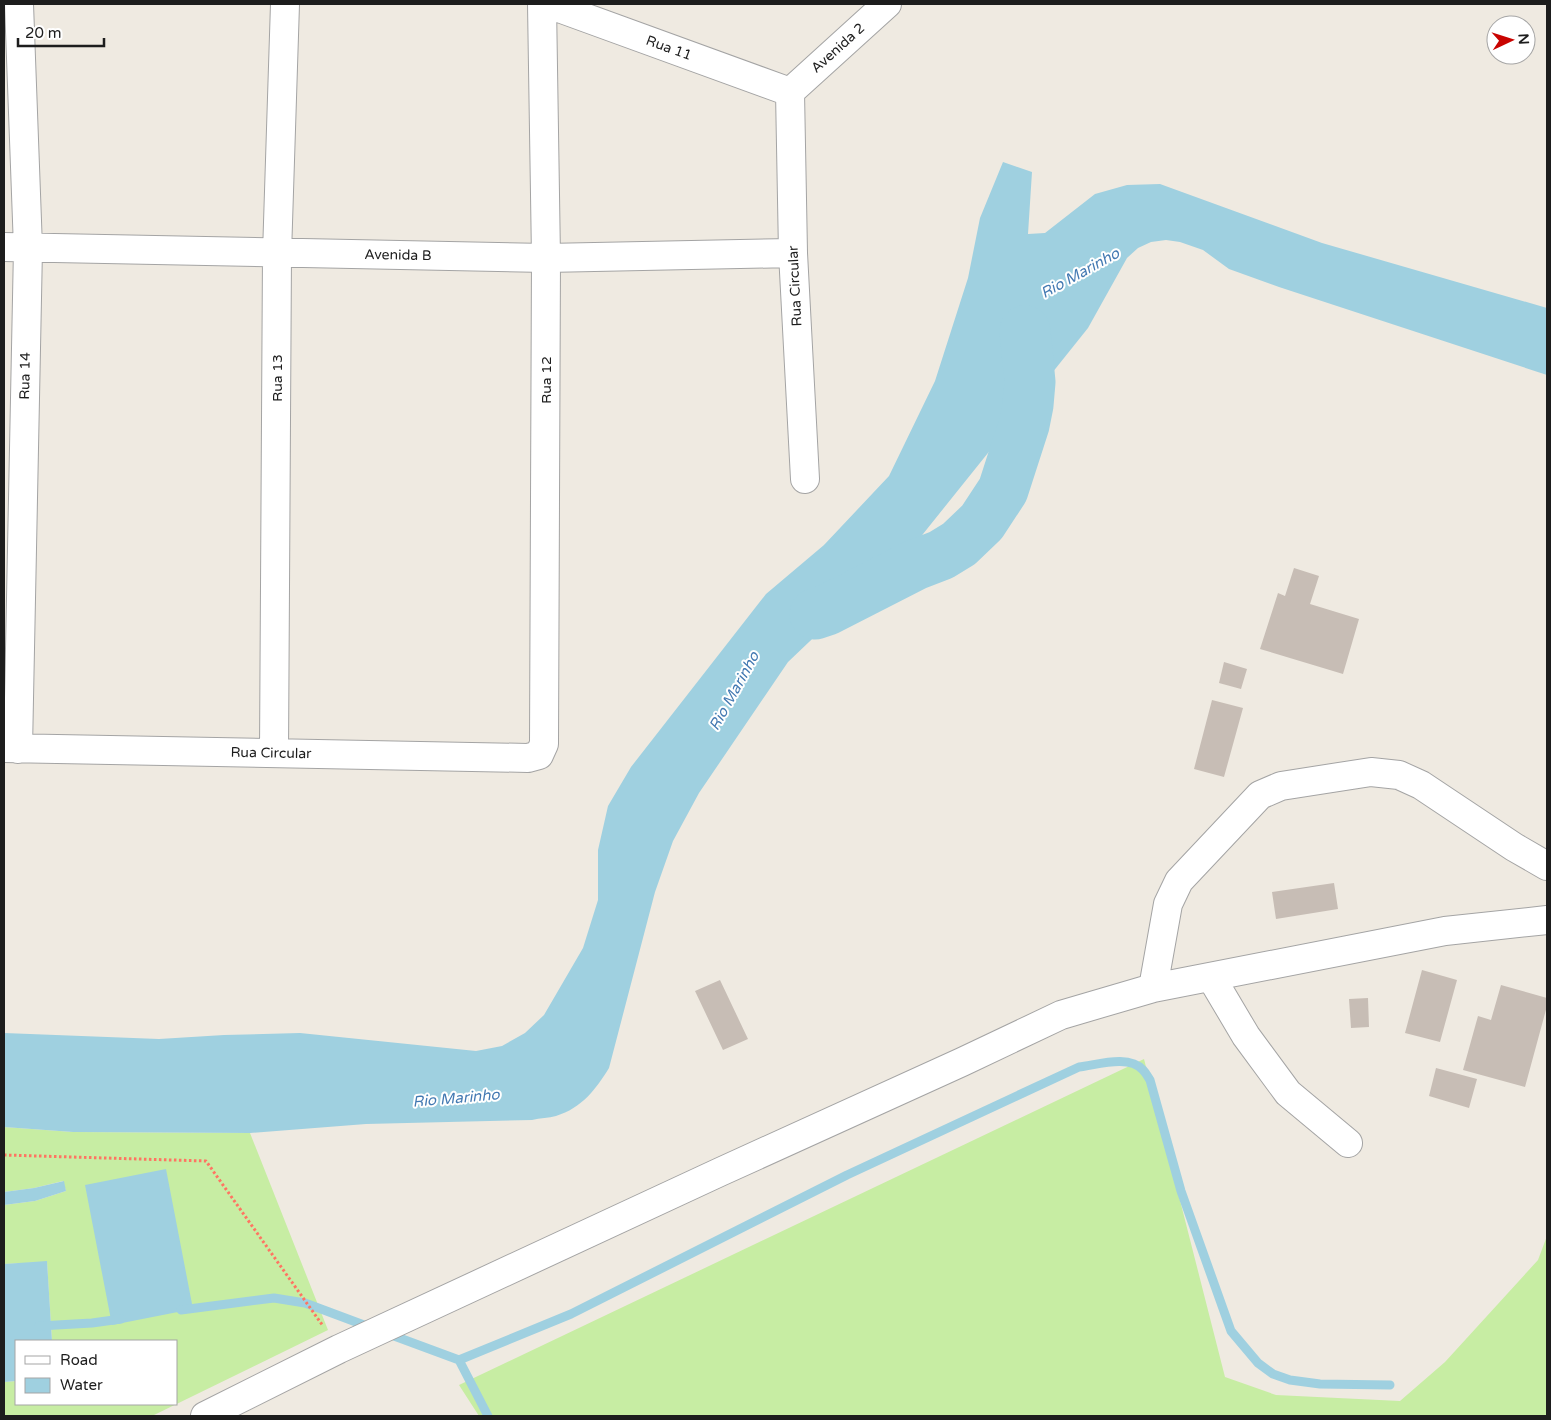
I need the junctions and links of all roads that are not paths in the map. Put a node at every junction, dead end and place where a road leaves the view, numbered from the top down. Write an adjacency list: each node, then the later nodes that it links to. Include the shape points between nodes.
1 (19, 4): 7 (street, Rua 14)
2 (285, 4): 9 (street, Rua 13)
3 (542, 4): 10 (street, Rua 12)
4 (548, 4): 6 (street, Rua 11)
5 (887, 4): 6 (street, Avenida 2)
6 (790, 92): 8 (street, Rua Circular)
7 (16, 248): 9 (street, Avenida B); 12 (street, Rua 14)
8 (793, 253): 10 (street, Avenida B); 11 (street, Rua Circular)
9 (277, 254): 10 (street, Avenida B); 13 (street, Rua 13)
10 (546, 258): 14 (street, Rua 12, via 544,744)
11 (805, 479)
12 (11, 748): 13 (street, Rua Circular)
13 (274, 753): 14 (street, Rua Circular, via 528,758)
14 (539, 755)
15 (1547, 866): 18 (street, via 1514,848 1421,785 1399,775 1372,772 1282,786 1260,795 1179,881 1168,904)
16 (1547, 920): 17 (street, via 1446,931)
17 (1211, 977): 18 (street); 19 (street, via 1246,1036 1288,1093)
18 (1153, 988): 20 (street, via 1061,1015 339,1349)
19 (1348, 1143)
20 (205, 1416)

